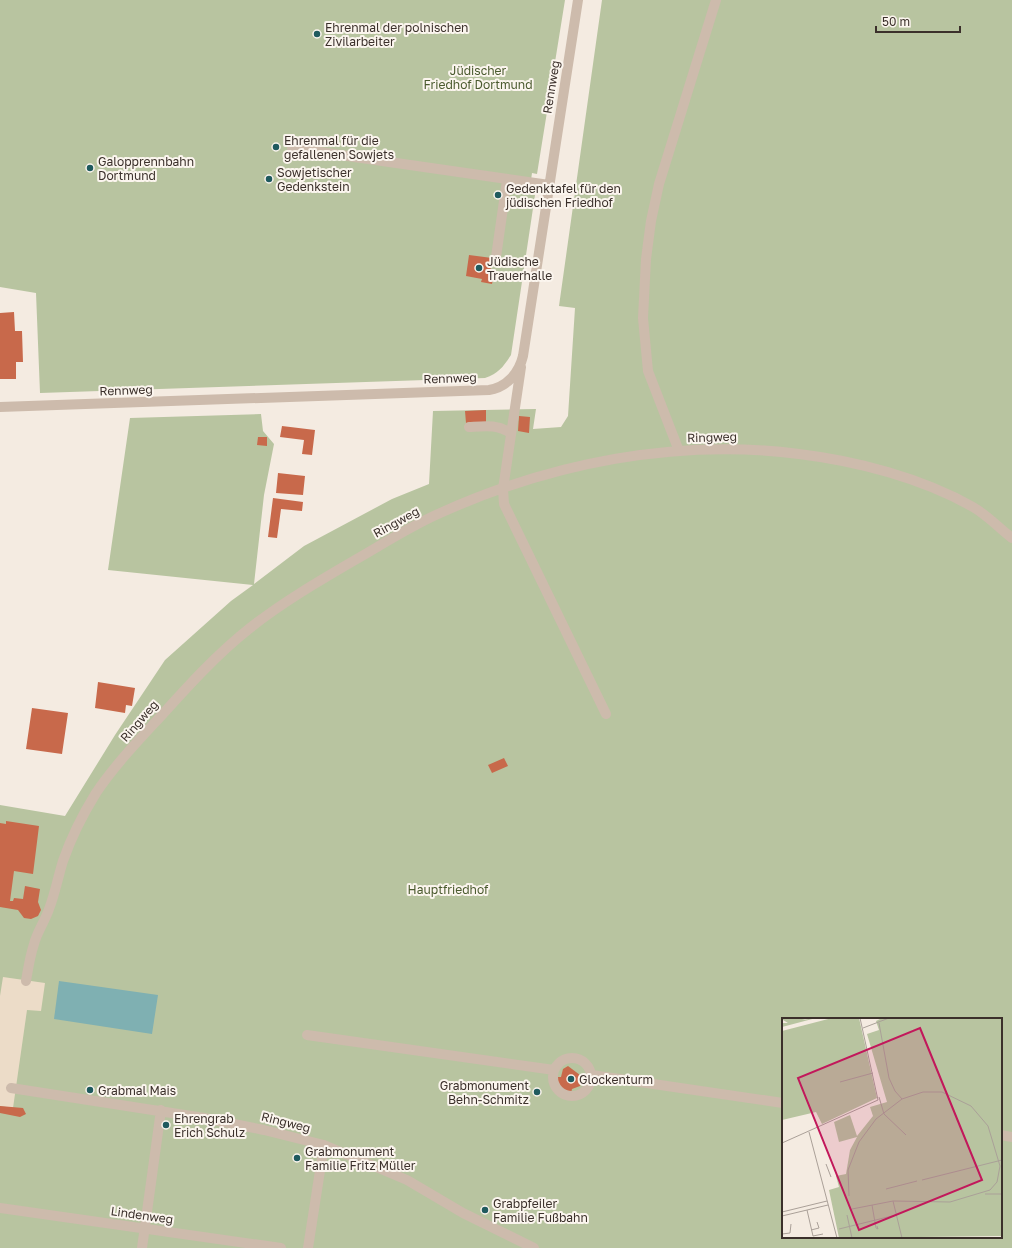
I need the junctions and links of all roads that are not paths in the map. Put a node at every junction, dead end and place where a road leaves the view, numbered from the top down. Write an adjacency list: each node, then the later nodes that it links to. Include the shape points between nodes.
1 (578, 0): 5 (street, Rennweg)
2 (716, 0): 11 (street, via 659,184 646,259 643,318 648,371)
3 (292, 148): 4 (street)
4 (507, 180): 5 (street); 6 (street)
5 (549, 185): 7 (street, Rennweg)
6 (496, 257)
7 (521, 364): 8 (street, Rennweg, via 510,380 489,390); 10 (street)
8 (0, 407)
9 (469, 427): 10 (street, via 494,426)
10 (511, 433): 12 (street)
11 (679, 451): 12 (street, Ringweg, via 632,456 587,465); 13 (street, Ringweg, via 748,448 847,461 909,479 973,507)
12 (503, 489): 14 (street, via 504,504); 15 (street, Ringweg, via 440,513 329,575 249,628 211,662 138,742 96,793 64,857 48,912 34,944)
13 (1012, 538)
14 (606, 714)
15 (26, 981)
16 (307, 1035): 17 (street)
17 (554, 1070): 18 (street, via 561,1061 574,1057 584,1061); 18 (street, via 557,1088 572,1096 587,1090)
18 (592, 1076): 20 (street)
19 (12, 1088): 21 (street, Ringweg)
20 (782, 1103)
21 (161, 1110): 24 (street, Ringweg, via 264,1130); 26 (street)
22 (1002, 1136): 23 (street)
23 (1012, 1137)
24 (324, 1145): 29 (street); 30 (street, Ringweg, via 407,1180 463,1213)
25 (0, 1208): 26 (street, Lindenweg)
26 (145, 1229): 27 (street); 28 (street, Lindenweg)
27 (142, 1248)
28 (281, 1248)
29 (308, 1248)
30 (534, 1248)

